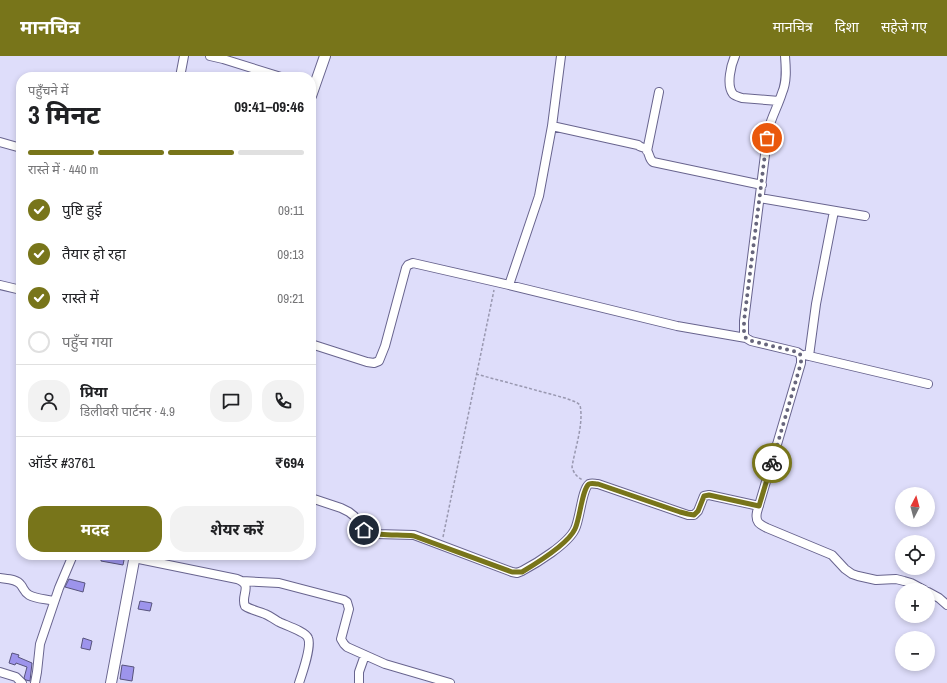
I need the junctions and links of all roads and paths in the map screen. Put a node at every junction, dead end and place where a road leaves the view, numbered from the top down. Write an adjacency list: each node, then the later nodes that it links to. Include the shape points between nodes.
1 (184, 56): 7 (street)
2 (210, 56): 8 (street)
3 (325, 56): 9 (street)
4 (561, 56): 12 (street)
5 (735, 56): 11 (street, via 730,78 733,94 742,98)
6 (785, 56): 11 (street, via 786,76)
7 (181, 72)
8 (264, 72)
9 (316, 80)
10 (659, 92): 15 (street)
11 (779, 101): 16 (street, via 769,125)
12 (552, 126): 15 (street, via 638,145); 22 (street, via 535,208)
13 (0, 142): 14 (street)
14 (16, 147)
15 (647, 151): 16 (street, via 653,162)
16 (762, 185): 17 (street)
17 (760, 198): 18 (street); 24 (street, via 744,321)
18 (834, 210): 19 (street); 27 (street)
19 (865, 216)
20 (496, 282): 22 (street); 25 (street, via 408,264 379,361 367,362); 28 (path)
21 (0, 285): 23 (street)
22 (509, 285): 24 (street, via 677,326)
23 (16, 289)
24 (746, 338): 26 (street)
25 (316, 346)
26 (800, 354): 27 (street); 32 (street, via 801,363)
27 (809, 356): 29 (street)
28 (476, 374): 30 (path, via 565,398 580,405 581,420 572,467 577,477); 33 (path)
29 (928, 384)
30 (591, 483): 32 (street, via 694,515 704,496 709,495); 33 (street, via 585,491 575,530 552,552 522,572 512,572)
31 (316, 500): 33 (street, via 349,512 360,526 369,532 404,534)
32 (759, 506): 39 (street, via 756,517 761,524 832,555 852,574 871,579 896,579)
33 (441, 545)
34 (71, 560): 41 (street)
35 (133, 560): 47 (street)
36 (152, 560): 38 (street)
37 (0, 578): 41 (street, via 16,581 22,585 26,594)
38 (242, 581): 43 (street, via 290,585 344,600 348,609 342,641 347,647); 48 (street, via 246,587 243,603 245,606 302,632 309,638 308,652)
39 (911, 583)
40 (935, 596): 42 (street)
41 (54, 601): 46 (street, via 40,644)
42 (947, 605)
43 (365, 655): 49 (street, via 358,672); 50 (street, via 385,664)
44 (0, 672): 45 (street, via 16,677)
45 (22, 683)
46 (34, 683)
47 (110, 683)
48 (299, 683)
49 (359, 683)
50 (450, 683)

